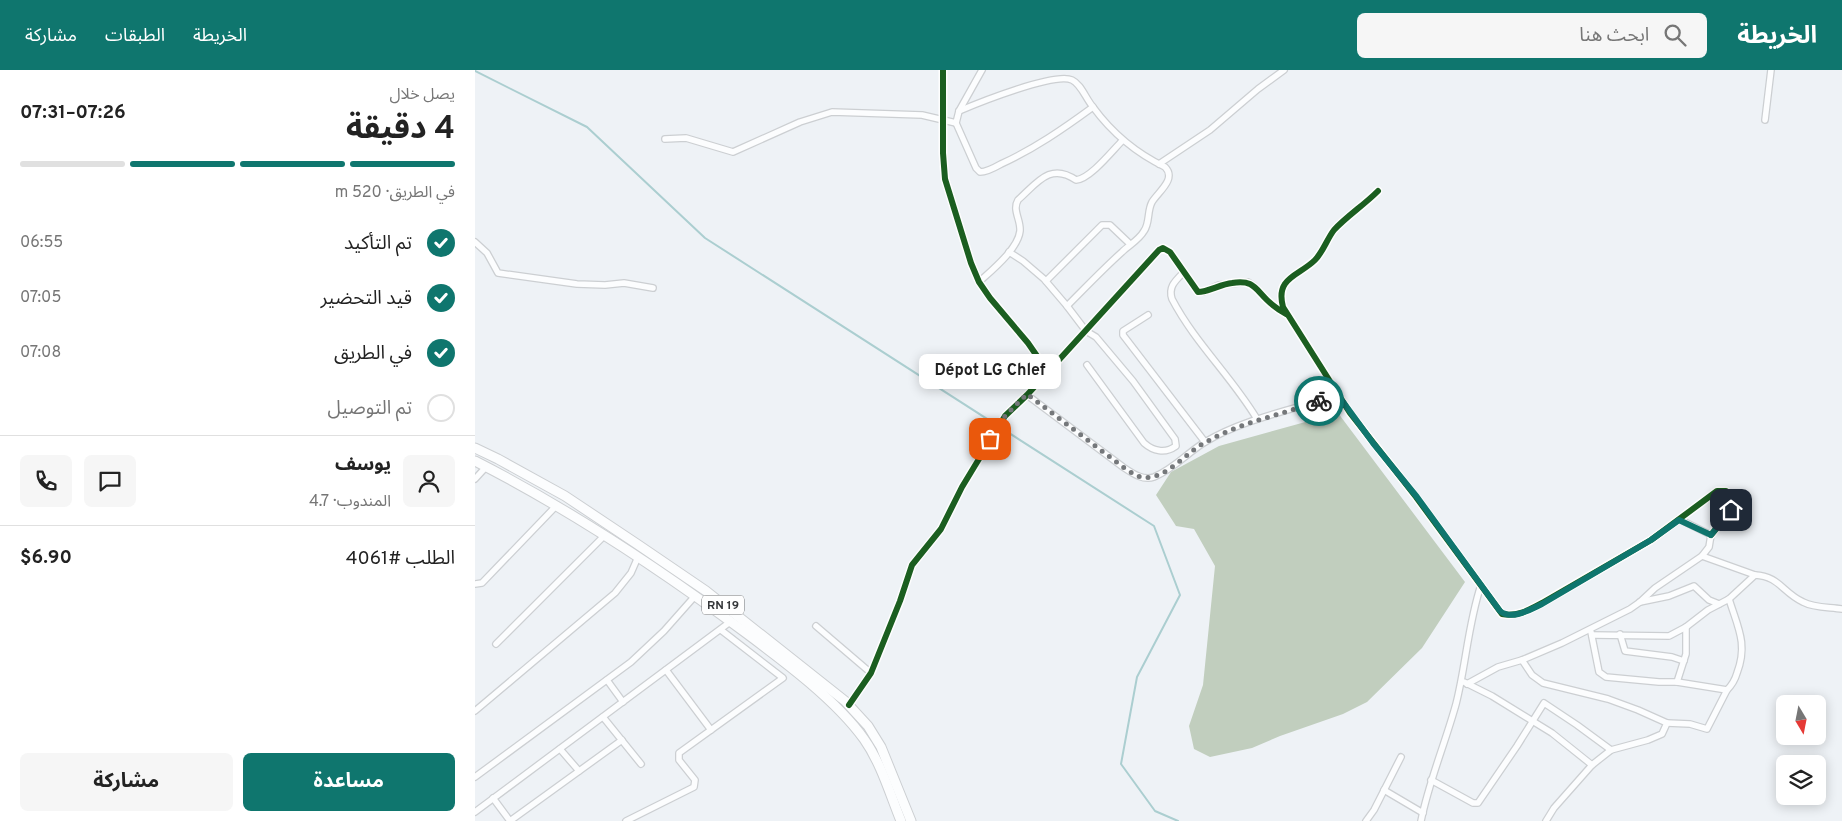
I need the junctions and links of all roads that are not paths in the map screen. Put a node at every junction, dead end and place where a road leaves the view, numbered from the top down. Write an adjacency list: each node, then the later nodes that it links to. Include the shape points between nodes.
1 (943, 70): 7 (street)
2 (982, 70): 6 (street)
3 (1284, 70): 12 (street, via 1210,130)
4 (1771, 70): 8 (street)
5 (1093, 107): 6 (street, via 1074,81 1062,78 994,97); 9 (street, via 1055,134 982,172 976,168); 11 (street)
6 (959, 111): 9 (street)
7 (943, 119): 9 (street); 10 (street, via 893,113 832,112 731,152 687,138); 19 (street, via 945,179)
8 (1765, 120)
9 (956, 123)
10 (665, 139)
11 (1122, 140): 12 (street); 16 (street, via 1082,179 1076,180 1061,172 1048,174 1018,200 1016,210 1020,231)
12 (1159, 164): 15 (street, via 1168,170 1169,178 1150,204 1146,229)
13 (1378, 191): 22 (street, via 1334,230 1316,259 1285,282 1282,299)
14 (475, 242): 20 (street, via 487,253 498,273 577,284 624,283)
15 (1130, 244): 18 (street, via 1110,225 1102,225); 21 (street)
16 (1009, 252): 18 (street); 19 (street)
17 (1184, 272): 22 (street, via 1196,290 1201,292 1231,283 1251,284); 24 (street, via 1170,252 1161,248); 29 (street, via 1171,287 1172,299)
18 (1046, 281): 21 (street)
19 (979, 282): 26 (street)
20 (653, 288)
21 (1067, 306): 24 (street)
22 (1286, 314): 28 (street)
23 (1148, 315): 30 (street, via 1123,331 1123,335)
24 (1086, 331): 25 (street, via 1096,337 1133,381 1175,439 1176,446 1161,452 1143,443); 26 (street)
25 (1087, 365)
26 (1048, 372): 27 (street)
27 (1027, 394): 30 (street, via 1136,476 1154,477); 62 (street, via 1005,416 941,529 911,565)
28 (1338, 395): 29 (street); 46 (street)
29 (1257, 420): 30 (street)
30 (1205, 442)
31 (475, 448): 35 (main road, RN 19)
32 (475, 461): 33 (main road, RN 19)
33 (486, 467): 34 (street); 37 (main road, RN 19)
34 (475, 479)
35 (552, 489): 36 (main road, RN 19); 37 (main road)
36 (565, 496): 38 (main road); 47 (main road, RN 19)
37 (547, 499): 38 (main road, RN 19)
38 (558, 506): 40 (main road, RN 19); 45 (street, via 482,583)
39 (1679, 520): 41 (street); 41 (street, via 1717,491 1726,491 1731,500 1731,510); 46 (street, via 1651,540 1523,613 1502,614)
40 (605, 535): 43 (main road, RN 19); 58 (street)
41 (1711, 535): 42 (street, via 1709,547)
42 (1702, 556): 44 (street); 49 (street)
43 (638, 557): 47 (main road, RN 19); 71 (street, via 631,573 615,593)
44 (1755, 576): 48 (street); 51 (street, via 1775,580 1805,603)
45 (475, 584)
46 (1481, 585): 64 (street)
47 (697, 592): 52 (main road, RN 19); 63 (street, via 649,646); 69 (main road, RN 19)
48 (1729, 599): 50 (street); 67 (street, via 1743,644 1734,682)
49 (1640, 602): 50 (street, via 1676,594 1694,586 1709,600); 56 (street)
50 (1719, 604): 54 (street)
51 (1842, 609)
52 (730, 622): 55 (street); 70 (main road, RN 19)
53 (816, 626): 62 (street)
54 (1687, 627): 57 (street, via 1669,636); 60 (street)
55 (721, 630): 61 (street); 77 (street, via 783,678)
56 (1591, 632): 57 (street); 59 (street); 65 (street, via 1597,665 1603,676)
57 (1620, 634): 60 (street, via 1625,651)
58 (496, 644)
59 (1522, 660): 66 (street); 76 (street, via 1532,675 1543,683 1608,699)
60 (1684, 661): 65 (street)
61 (667, 670): 68 (street); 77 (street)
62 (871, 673): 69 (street)
63 (607, 680): 68 (street); 87 (street)
64 (1461, 680): 66 (street); 88 (street)
65 (1677, 682): 67 (street)
66 (1467, 684): 74 (street)
67 (1727, 690): 76 (street, via 1707,729 1690,724)
68 (623, 702): 73 (street)
69 (847, 703): 70 (main road); 72 (main road, RN 19)
70 (837, 707): 75 (main road, RN 19)
71 (475, 711)
72 (859, 715): 75 (main road); 81 (main road, RN 19)
73 (603, 717): 78 (street); 79 (street)
74 (1533, 721): 80 (street, via 1542,704 1546,703); 85 (street); 88 (street, via 1478,803)
75 (850, 722): 83 (main road, RN 19)
76 (1667, 724): 80 (street, via 1658,736)
77 (711, 730): 94 (street, via 679,753 679,760 695,780 694,787)
78 (622, 740): 84 (street); 86 (street)
79 (560, 749): 86 (street); 90 (street)
80 (1611, 750): 85 (street)
81 (884, 753): 83 (main road); 96 (main road, RN 19)
82 (1401, 757): 89 (street)
83 (875, 758): 95 (main road, RN 19)
84 (641, 764)
85 (1592, 765): 99 (street)
86 (579, 772): 93 (street)
87 (475, 777)
88 (1431, 780): 92 (street)
89 (1385, 790): 92 (street); 97 (street)
90 (493, 798): 91 (street); 93 (street)
91 (475, 812)
92 (1423, 814): 98 (street)
93 (510, 821)
94 (626, 821)
95 (901, 821)
96 (911, 821)
97 (1366, 821)
98 (1421, 821)
99 (1546, 821)

